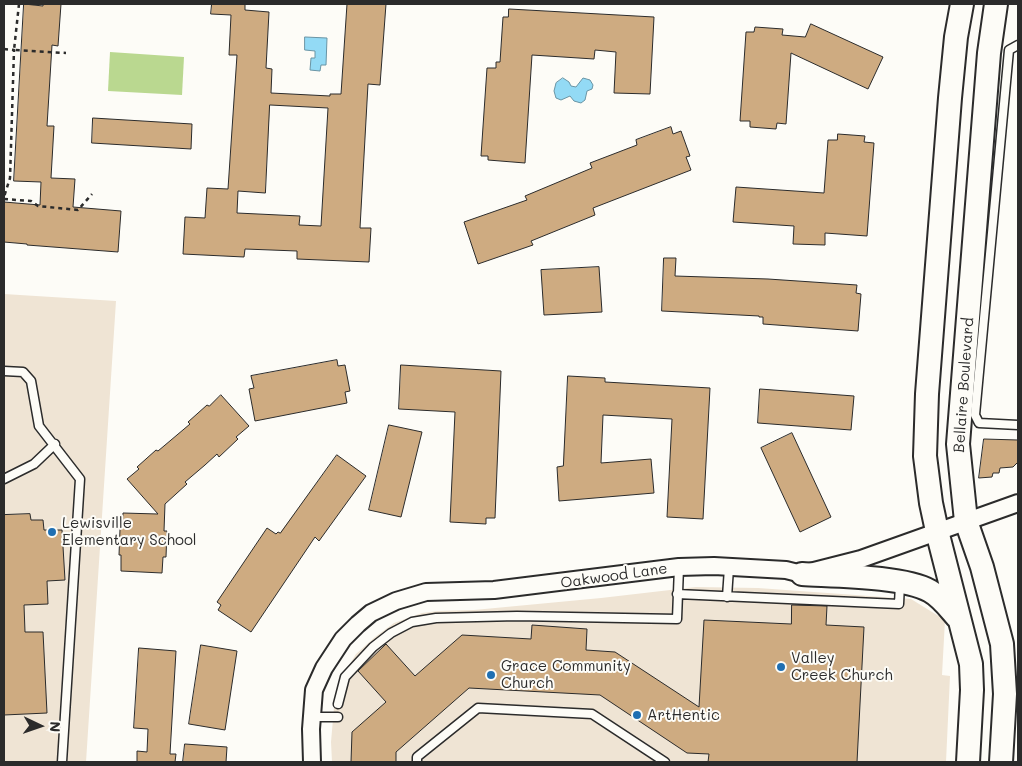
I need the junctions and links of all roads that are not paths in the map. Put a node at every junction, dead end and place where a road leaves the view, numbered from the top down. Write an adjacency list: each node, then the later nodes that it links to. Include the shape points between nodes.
1 (962, 4): 10 (main road, via 953,67 927,394 925,456)
2 (996, 4): 9 (main road, Bellaire Boulevard, via 990,34 959,428 959,466)
3 (1018, 45): 5 (lane, via 1009,50 975,414 979,423)
4 (4, 371): 6 (lane, via 23,372 31,381 39,426)
5 (1018, 425)
6 (55, 444): 7 (lane, via 34,464); 21 (lane, via 80,479)
7 (4, 479)
8 (1018, 503): 9 (street, Oakwood Lane)
9 (966, 522): 10 (street, Oakwood Lane); 26 (main road, Bellaire Boulevard, via 982,567 1002,644 1005,694)
10 (937, 531): 13 (street, Oakwood Lane, via 861,559); 17 (main road)
11 (679, 567): 12 (street, Oakwood Lane); 15 (lane); 19 (street, Oakwood Lane, via 494,590 426,592 396,601 371,612 343,639 314,690)
12 (729, 568): 13 (street, Oakwood Lane, via 786,570); 16 (lane)
13 (802, 574): 14 (main road)
14 (900, 582): 16 (lane, via 899,604); 17 (main road, via 931,591)
15 (677, 594): 16 (lane); 18 (lane, via 677,619 517,616 436,618 412,622 373,647 345,676)
16 (727, 597)
17 (961, 622): 25 (main road, via 972,673)
18 (338, 704)
19 (311, 717): 20 (lane); 22 (street, Oakwood Lane)
20 (338, 717)
21 (62, 762)
22 (312, 762)
23 (417, 762): 24 (lane, via 417,756 478,708 592,714)
24 (665, 762)
25 (968, 762)
26 (1002, 762)

